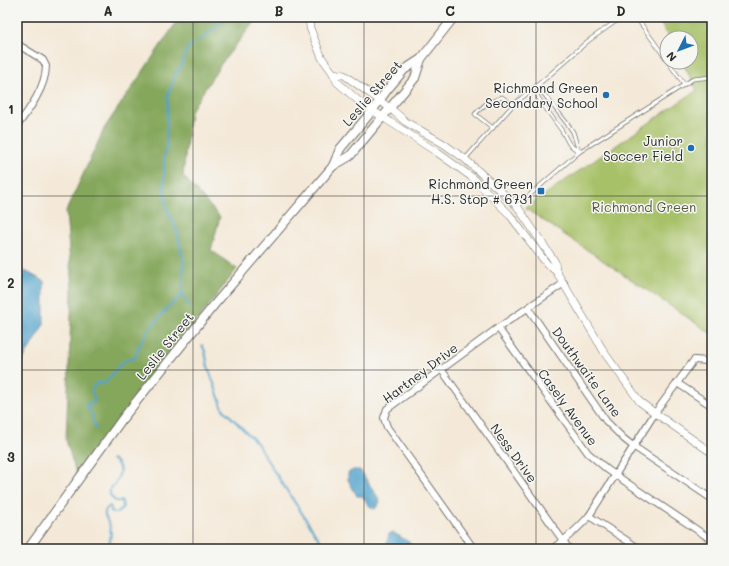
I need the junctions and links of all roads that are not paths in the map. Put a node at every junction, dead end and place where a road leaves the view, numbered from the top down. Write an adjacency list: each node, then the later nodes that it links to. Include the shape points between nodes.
1 (309, 17): 9 (street, via 310,28 322,58)
2 (454, 17): 7 (main road, Leslie Street)
3 (622, 17): 12 (lane, via 588,40)
4 (636, 17): 6 (lane)
5 (17, 44): 18 (street, via 43,60 46,66 36,98)
6 (659, 49)
7 (421, 59): 13 (main road, Leslie Street, via 404,70); 15 (main road, Leslie Street, via 414,78)
8 (674, 70): 11 (lane)
9 (333, 73): 13 (street, via 344,74); 16 (street, via 337,82)
10 (712, 77): 11 (lane, via 693,79)
11 (684, 84): 20 (lane)
12 (535, 88): 14 (lane); 20 (lane, via 539,99 569,144); 20 (lane, via 544,94 569,126)
13 (380, 101): 15 (street); 16 (main road, Leslie Street)
14 (514, 105): 19 (lane); 19 (lane, via 502,97 486,104 475,114)
15 (390, 108): 17 (main road, Leslie Street); 21 (street, via 406,122)
16 (372, 110): 17 (street); 22 (main road, Leslie Street, via 340,149)
17 (382, 117): 22 (main road, Leslie Street, via 350,156); 24 (street, via 473,178)
18 (17, 126)
19 (493, 128): 21 (lane)
20 (579, 152): 23 (lane)
21 (465, 159): 23 (street)
22 (333, 166): 41 (main road, Leslie Street, via 214,305 123,418)
23 (517, 206): 24 (street); 25 (street, via 554,262)
24 (509, 214): 25 (street, via 547,264)
25 (556, 271): 26 (street)
26 (564, 283): 27 (street, Hartney Drive); 33 (street, via 606,355 640,402)
27 (528, 308): 28 (street, Hartney Drive); 34 (street, Douthwaite Lane, via 606,421)
28 (498, 328): 30 (street, Hartney Drive); 36 (street, Casely Avenue, via 588,453)
29 (712, 364): 31 (street, via 708,361 694,360)
30 (441, 369): 40 (street, Ness Drive); 42 (street, Hartney Drive, via 387,409 384,418 387,427)
31 (677, 383): 32 (street); 33 (street)
32 (712, 406)
33 (655, 414): 34 (street); 35 (street)
34 (633, 446): 36 (street); 37 (street, Douthwaite Lane)
35 (712, 453)
36 (615, 475): 38 (street); 39 (street, Casely Avenue)
37 (712, 499)
38 (589, 516): 40 (street); 45 (street)
39 (712, 540)
40 (564, 541): 43 (street); 44 (street, Ness Drive)
41 (28, 549)
42 (474, 549)
43 (552, 549)
44 (569, 549)
45 (640, 549)

